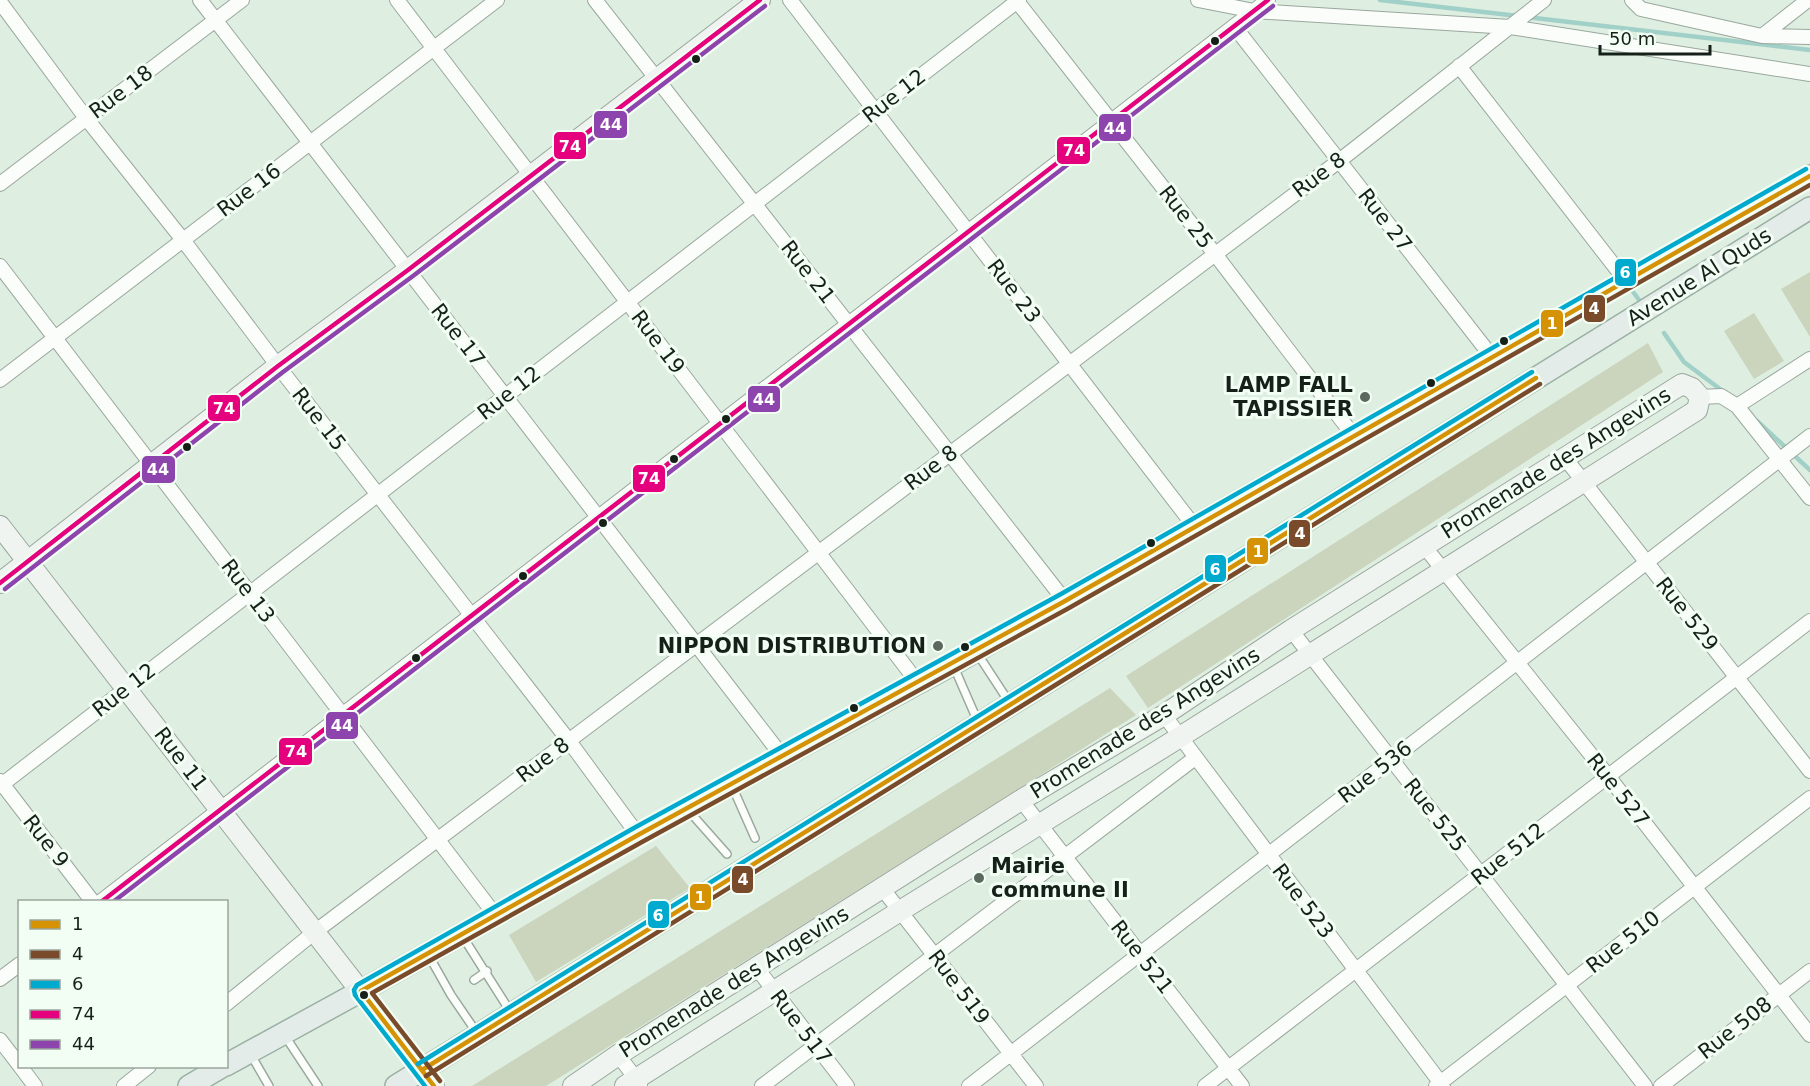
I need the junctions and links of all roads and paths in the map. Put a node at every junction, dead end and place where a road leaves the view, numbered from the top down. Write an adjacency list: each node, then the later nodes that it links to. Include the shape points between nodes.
1 (200, 0): 16 (street, Rue 17)
2 (242, 0): 16 (street, Rue 18)
3 (397, 0): 21 (street, Rue 19)
4 (497, 0): 21 (street, Rue 16)
5 (595, 0): 24 (street, Rue 21)
6 (760, 0): 24 (street)
7 (790, 0): 25 (street, Rue 23)
8 (1017, 0): 25 (street, Rue 12); 27 (street, Rue 25)
9 (1198, 0): 15 (street)
10 (1268, 0): 15 (street)
11 (1544, 0): 18 (street, Rue 8)
12 (1632, 0): 19 (street, via 1641,9)
13 (1808, 0): 19 (street)
14 (0, 2): 26 (street, Rue 15)
15 (1254, 11): 17 (street); 18 (street)
16 (216, 20): 26 (street, Rue 18); 28 (street, Rue 17)
17 (1234, 27): 27 (street); 29 (street, Rue 27)
18 (1510, 27): 22 (street, Rue 8); 23 (street)
19 (1762, 36): 20 (street)
20 (1810, 37)
21 (434, 48): 28 (street, Rue 16); 30 (street, Rue 19)
22 (1459, 66): 29 (street, Rue 8); 40 (street)
23 (1810, 74)
24 (657, 81): 30 (street); 33 (street, Rue 21)
25 (875, 110): 33 (street, Rue 12); 35 (street, Rue 23)
26 (86, 118): 32 (street, Rue 18); 36 (street, Rue 15)
27 (1111, 121): 35 (street); 37 (street, Rue 25)
28 (310, 143): 36 (street, Rue 16); 39 (street, Rue 17)
29 (1339, 161): 37 (street, Rue 8); 44 (street, Rue 27)
30 (531, 175): 39 (street); 41 (street, Rue 19)
31 (1810, 176): 40 (main road, Avenue Al Quds)
32 (0, 184)
33 (754, 204): 41 (street, Rue 12); 42 (street, Rue 21)
34 (1810, 208): 86 (main road, Avenue Al Quds)
35 (968, 231): 42 (street); 46 (street, Rue 23)
36 (183, 240): 43 (street, Rue 16); 47 (street, Rue 15)
37 (1215, 254): 46 (street, Rue 8); 53 (street, Rue 25)
38 (0, 266): 43 (street, Rue 13)
39 (408, 270): 47 (street); 49 (street, Rue 17)
40 (1626, 281): 44 (main road, Avenue Al Quds)
41 (627, 302): 49 (street, Rue 12); 52 (street, Rue 19)
42 (848, 324): 52 (street); 55 (street, Rue 21)
43 (55, 338): 48 (street, Rue 16); 58 (street, Rue 13)
44 (1492, 357): 53 (main road, Avenue Al Quds)
45 (1810, 359): 51 (street)
46 (1070, 364): 55 (street, Rue 8); 64 (street, Rue 23)
47 (278, 366): 58 (street); 60 (street, Rue 15)
48 (0, 380)
49 (505, 396): 60 (street, Rue 12); 62 (street, Rue 17)
50 (1700, 397): 51 (street, via 1721,396); 56 (street, Promenade des Angevins, via 1682,384); 59 (street, Promenade des Angevins, via 1697,411)
51 (1737, 406): 57 (street)
52 (720, 423): 62 (street); 66 (street, Rue 19)
53 (1353, 435): 64 (main road, Avenue Al Quds)
54 (1810, 436): 57 (street, Rue 536)
55 (950, 454): 66 (street, Rue 8); 72 (street, Rue 21)
56 (1565, 458): 59 (street, Rue 529); 65 (street, Promenade des Angevins)
57 (1780, 459): 61 (street); 67 (street, Rue 536)
58 (152, 465): 68 (street); 71 (street, Rue 13)
59 (1584, 482): 67 (street, Rue 529); 69 (street, Promenade des Angevins)
60 (378, 494): 71 (street, Rue 12); 73 (street, Rue 15)
61 (1810, 498)
62 (598, 517): 73 (street); 76 (street, Rue 17)
63 (0, 526): 68 (street, Rue 11)
64 (1194, 526): 72 (main road, Avenue Al Quds)
65 (1424, 546): 69 (street, Rue 527); 75 (street, Promenade des Angevins)
66 (819, 552): 76 (street, Rue 8); 84 (street, Rue 19)
67 (1646, 562): 79 (street, Rue 536); 83 (street, Rue 529)
68 (27, 563): 70 (street); 85 (street, Rue 11)
69 (1443, 571): 78 (street, Promenade des Angevins); 79 (street, Rue 527)
70 (0, 584)
71 (250, 593): 85 (street, Rue 12); 87 (street, Rue 13)
72 (1065, 601): 77 (main road, Avenue Al Quds)
73 (471, 615): 87 (street); 91 (street, Rue 15)
74 (1810, 621): 83 (street, Rue 512)
75 (1291, 630): 78 (street, Rue 525); 88 (street, Promenade des Angevins)
76 (696, 644): 91 (street, Rue 8); 92 (street, Rue 17)
77 (976, 651): 80 (main road, Avenue Al Quds); 81 (lane)
78 (1310, 655): 90 (street, Promenade des Angevins); 94 (street, Rue 525)
79 (1516, 663): 94 (street, Rue 536); 96 (street, Rue 527)
80 (953, 664): 84 (main road, Avenue Al Quds); 89 (lane)
81 (990, 674): 82 (lane); 86 (lane)
82 (981, 678)
83 (1737, 678): 95 (street, Rue 529); 96 (street, Rue 512)
84 (918, 683): 92 (main road, Avenue Al Quds)
85 (127, 688): 97 (street, Rue 12); 102 (street, Rue 11)
86 (1011, 705): 89 (main road, Avenue Al Quds)
87 (342, 714): 102 (street); 106 (street, Rue 13)
88 (1164, 715): 90 (street, Rue 523); 100 (street, Promenade des Angevins)
89 (979, 724): 114 (main road, Avenue Al Quds, via 786,838)
90 (1180, 737): 93 (street, Rue 523); 103 (street, Promenade des Angevins)
91 (569, 741): 104 (street, Rue 15); 106 (street, Rue 8)
92 (782, 756): 98 (main road, Avenue Al Quds)
93 (1195, 758): 108 (street, Rue 523); 109 (street)
94 (1391, 759): 108 (street, Rue 536); 111 (street, Rue 525)
95 (1810, 771)
96 (1608, 776): 111 (street, Rue 512); 113 (street, Rue 527)
97 (1, 783): 115 (street, Rue 9)
98 (731, 784): 101 (main road, Avenue Al Quds); 105 (lane)
99 (1810, 798): 113 (street, Rue 510)
100 (1022, 800): 103 (street, Rue 521); 112 (street, Promenade des Angevins)
101 (687, 808): 104 (main road, Avenue Al Quds); 107 (lane)
102 (219, 809): 116 (street); 119 (street, Rue 11)
103 (1039, 824): 109 (street, Rue 521); 117 (street, Promenade des Angevins)
104 (638, 835): 118 (main road, Avenue Al Quds)
105 (755, 838)
106 (437, 839): 118 (street, Rue 13); 119 (street, Rue 8)
107 (727, 854)
108 (1269, 854): 122 (street, Rue 536); 126 (street, Rue 523)
109 (1064, 857): 122 (street, Rue 521); 123 (street)
110 (717, 872): 114 (lane)
111 (1481, 874): 126 (street, Rue 512); 131 (street, Rue 525)
112 (882, 888): 117 (street, Rue 519); 125 (street, Promenade des Angevins)
113 (1694, 888): 131 (street, Rue 510); 136 (street, Rue 527)
114 (708, 892): 138 (main road, Avenue Al Quds)
115 (91, 900)
116 (103, 900)
117 (900, 911): 123 (street, Rue 519); 134 (street, Promenade des Angevins)
118 (496, 916): 120 (main road, Avenue Al Quds)
119 (316, 931): 133 (street, Rue 11); 137 (street, Rue 8)
120 (462, 935): 121 (main road, Avenue Al Quds); 127 (lane)
121 (428, 954): 133 (main road, Avenue Al Quds); 135 (lane)
122 (1140, 954): 145 (street, Rue 536); 152 (street, Rue 521)
123 (934, 955): 143 (street); 145 (street, Rue 519)
124 (18, 966): 129 (street)
125 (756, 967): 134 (street, Rue 517); 146 (street, Promenade des Angevins)
126 (1356, 970): 152 (street, Rue 512); 155 (street, Rue 523)
127 (487, 971): 130 (lane); 138 (lane)
128 (1810, 971): 136 (street, Rue 508)
129 (0, 979)
130 (474, 980)
131 (1567, 985): 155 (street, Rue 510); 169 (street, Rue 525)
132 (458, 990): 135 (lane)
133 (362, 991): 139 (main road, Avenue Al Quds); 153 (street, Rue 11)
134 (774, 991): 143 (street, Rue 517); 154 (street, Promenade des Angevins)
135 (451, 995): 140 (lane)
136 (1779, 995): 141 (street, Rue 527); 170 (street, Rue 508)
137 (228, 1002)
138 (512, 1014): 140 (main road, Avenue Al Quds)
139 (284, 1034): 144 (main road, Avenue Al Quds); 160 (lane)
140 (478, 1035): 153 (main road, Avenue Al Quds)
141 (1810, 1035)
142 (0, 1040): 147 (street)
143 (816, 1046): 163 (street); 164 (street, Rue 517)
144 (250, 1053): 148 (main road, Avenue Al Quds); 159 (lane)
145 (1010, 1054): 165 (street, Rue 536); 166 (street, Rue 519)
146 (618, 1055): 154 (street); 162 (street, Promenade des Angevins)
147 (18, 1063)
148 (228, 1063)
149 (22, 1068): 156 (street)
150 (146, 1068): 157 (street)
151 (219, 1068): 158 (main road, Avenue Al Quds)
152 (1228, 1068): 167 (street, Rue 512); 168 (street, Rue 521)
153 (428, 1078): 161 (main road, Avenue Al Quds)
154 (634, 1084)
155 (1440, 1085)
156 (35, 1086)
157 (124, 1086)
158 (189, 1086)
159 (269, 1086)
160 (318, 1086)
161 (396, 1086)
162 (573, 1086)
163 (762, 1086)
164 (847, 1086)
165 (969, 1086)
166 (1036, 1086)
167 (1205, 1086)
168 (1242, 1086)
169 (1645, 1086)
170 (1661, 1086)

